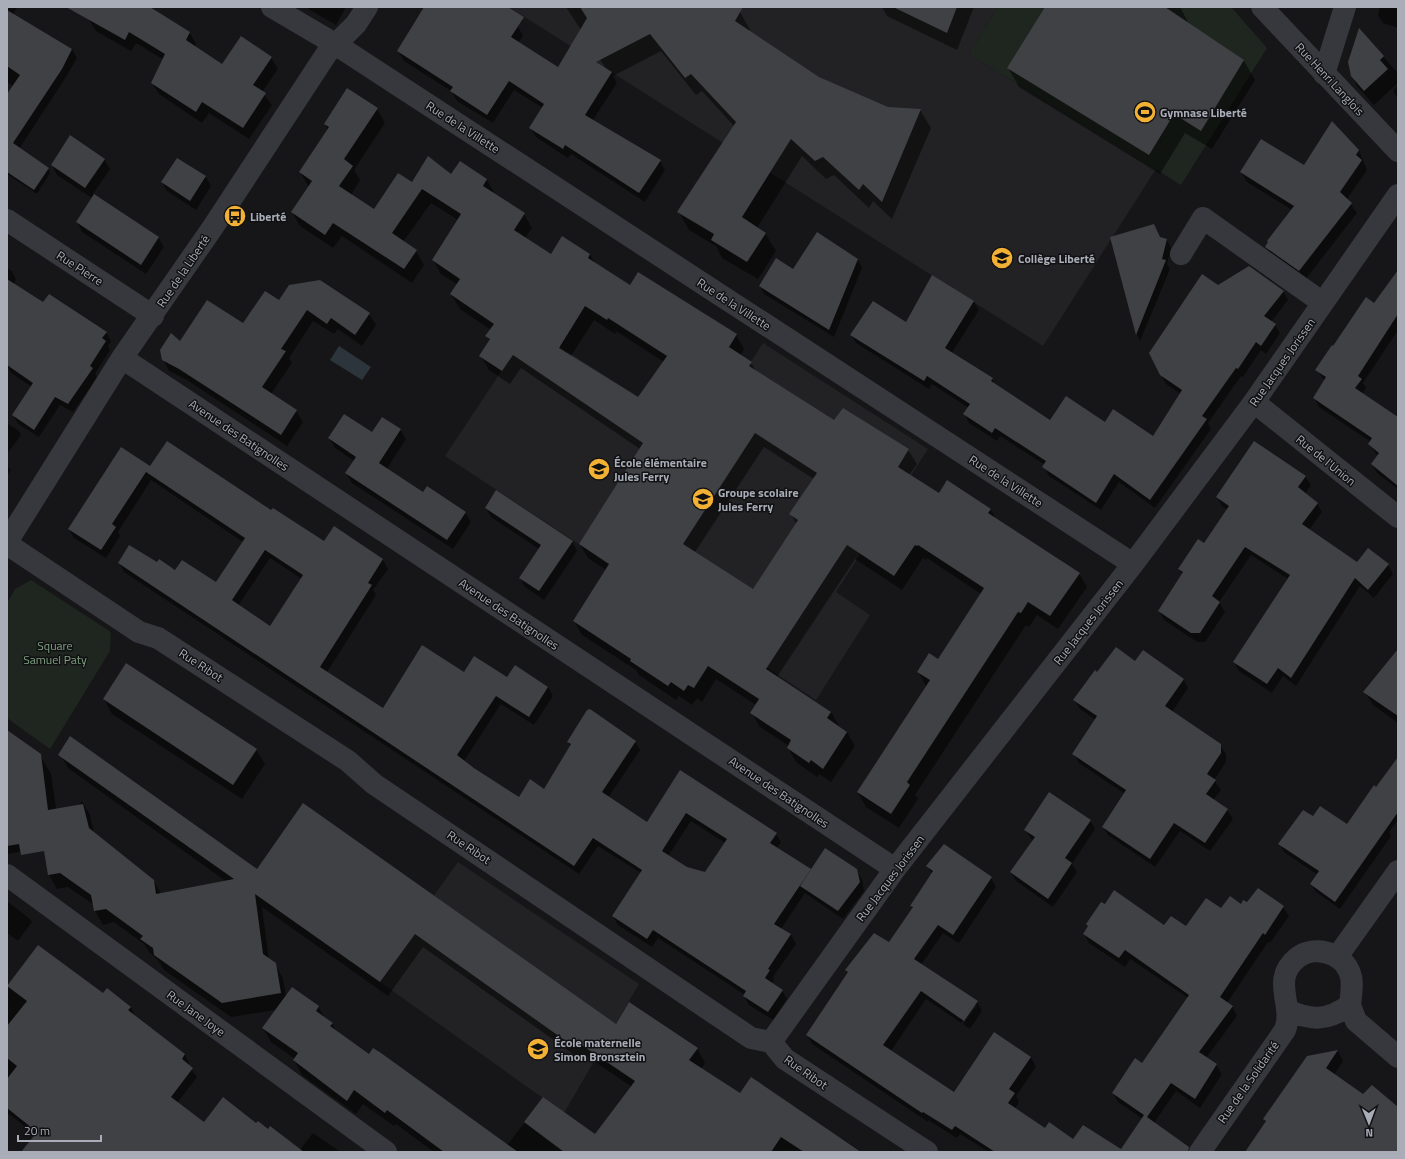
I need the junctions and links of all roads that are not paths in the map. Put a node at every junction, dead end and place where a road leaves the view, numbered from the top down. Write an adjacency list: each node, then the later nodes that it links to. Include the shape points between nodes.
1 (272, 7): 5 (street, Rue de la Villette)
2 (367, 7): 5 (street, Rue de la Liberté, via 356,24)
3 (1262, 7): 6 (street, Rue Henri Langlois)
4 (1344, 7): 6 (street)
5 (335, 44): 12 (street, Rue de la Liberté, via 326,53); 17 (street, Rue de la Villette)
6 (1324, 74): 7 (street, Rue Henri Langlois)
7 (1398, 151)
8 (1398, 195): 11 (street, Rue Jacques Jorissen)
9 (7, 220): 12 (street, Rue Pierre)
10 (1181, 254): 11 (street, via 1203,218)
11 (1323, 303): 14 (street, Rue Jacques Jorissen)
12 (153, 316): 13 (street, Rue de la Liberté)
13 (122, 358): 16 (street, Rue de la Liberté); 18 (street, Avenue des Batignolles)
14 (1254, 402): 15 (street, Rue de l'Union); 17 (street, Rue Jacques Jorissen)
15 (1398, 517)
16 (7, 543): 24 (street, Rue Ribot, via 139,632 158,638 348,761 374,784 752,1038)
17 (1133, 564): 18 (street, Rue Jacques Jorissen)
18 (895, 869): 24 (street, Rue Jacques Jorissen)
19 (1398, 871): 21 (street)
20 (7, 875): 26 (street, Rue Jane Joye)
21 (1337, 957): 22 (street, via 1349,971 1352,990); 23 (street, via 1328,952 1317,951 1297,958 1284,974 1284,995)
22 (1350, 1005): 23 (street, via 1332,1016 1313,1019); 25 (street, via 1356,1021)
23 (1288, 1010): 28 (street, Rue de la Solidarité, via 1289,1021 1285,1030)
24 (771, 1042): 27 (street, Rue Ribot, via 785,1059)
25 (1398, 1058)
26 (386, 1152)
27 (927, 1152)
28 (1200, 1152)

